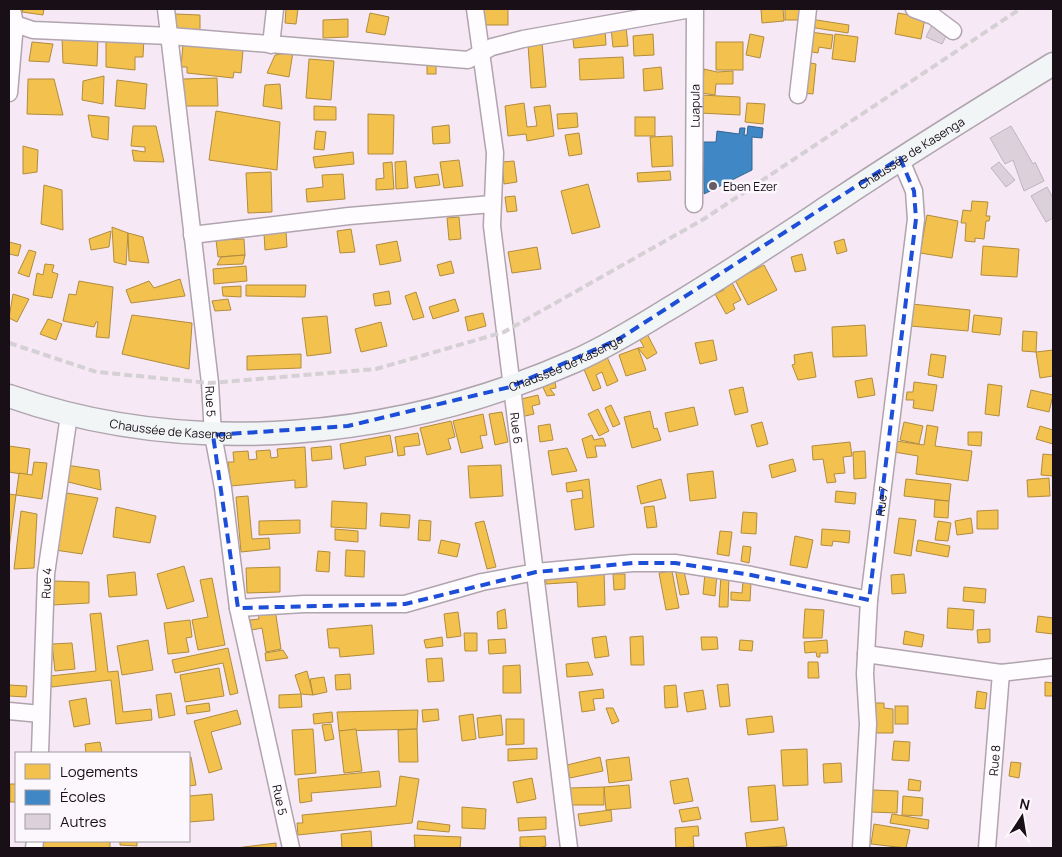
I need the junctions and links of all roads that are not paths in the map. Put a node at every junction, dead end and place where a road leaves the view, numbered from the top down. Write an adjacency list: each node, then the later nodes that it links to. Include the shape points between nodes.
1 (166, 9): 10 (street, Rue 5)
2 (275, 9): 11 (street)
3 (475, 9): 12 (street, Rue 6)
4 (691, 9): 12 (street, via 522,39)
5 (695, 9): 18 (street, Luapula)
6 (808, 9): 15 (street)
7 (914, 9): 9 (street, via 933,16)
8 (12, 18): 10 (street, via 33,30); 14 (street)
9 (953, 31)
10 (170, 36): 11 (street); 19 (street, Rue 5)
11 (271, 45): 12 (street, via 450,60 468,60)
12 (481, 53): 17 (street, Rue 6, via 495,152)
13 (1053, 64): 16 (main road, Chaussée de Kasenga)
14 (9, 92)
15 (798, 95)
16 (900, 158): 20 (main road, Chaussée de Kasenga, via 775,242 619,338); 25 (street, Rue 7, via 914,191 916,220)
17 (492, 204): 19 (street, via 349,216); 20 (street, Rue 6)
18 (694, 204)
19 (192, 235): 23 (street, Rue 5)
20 (510, 387): 23 (main road, Chaussée de Kasenga, via 417,412 348,426 276,434); 24 (street, Rue 6)
21 (9, 396): 22 (main road, Chaussée de Kasenga)
22 (69, 415): 23 (main road, Chaussée de Kasenga); 31 (street, Rue 4, via 46,574)
23 (213, 435): 26 (street, Rue 5)
24 (536, 572): 25 (street, via 633,563 675,563); 26 (street, via 482,582 405,604); 34 (street, Rue 6)
25 (869, 600): 27 (street, Rue 7)
26 (238, 608): 33 (street, Rue 5)
27 (866, 654): 29 (street); 35 (street, Rue 7, via 868,724)
28 (1053, 667): 29 (street)
29 (1001, 673): 36 (street, Rue 8)
30 (9, 711): 31 (street)
31 (41, 714): 32 (street, Rue 4)
32 (40, 752)
33 (291, 848)
34 (569, 848)
35 (861, 848)
36 (987, 848)

